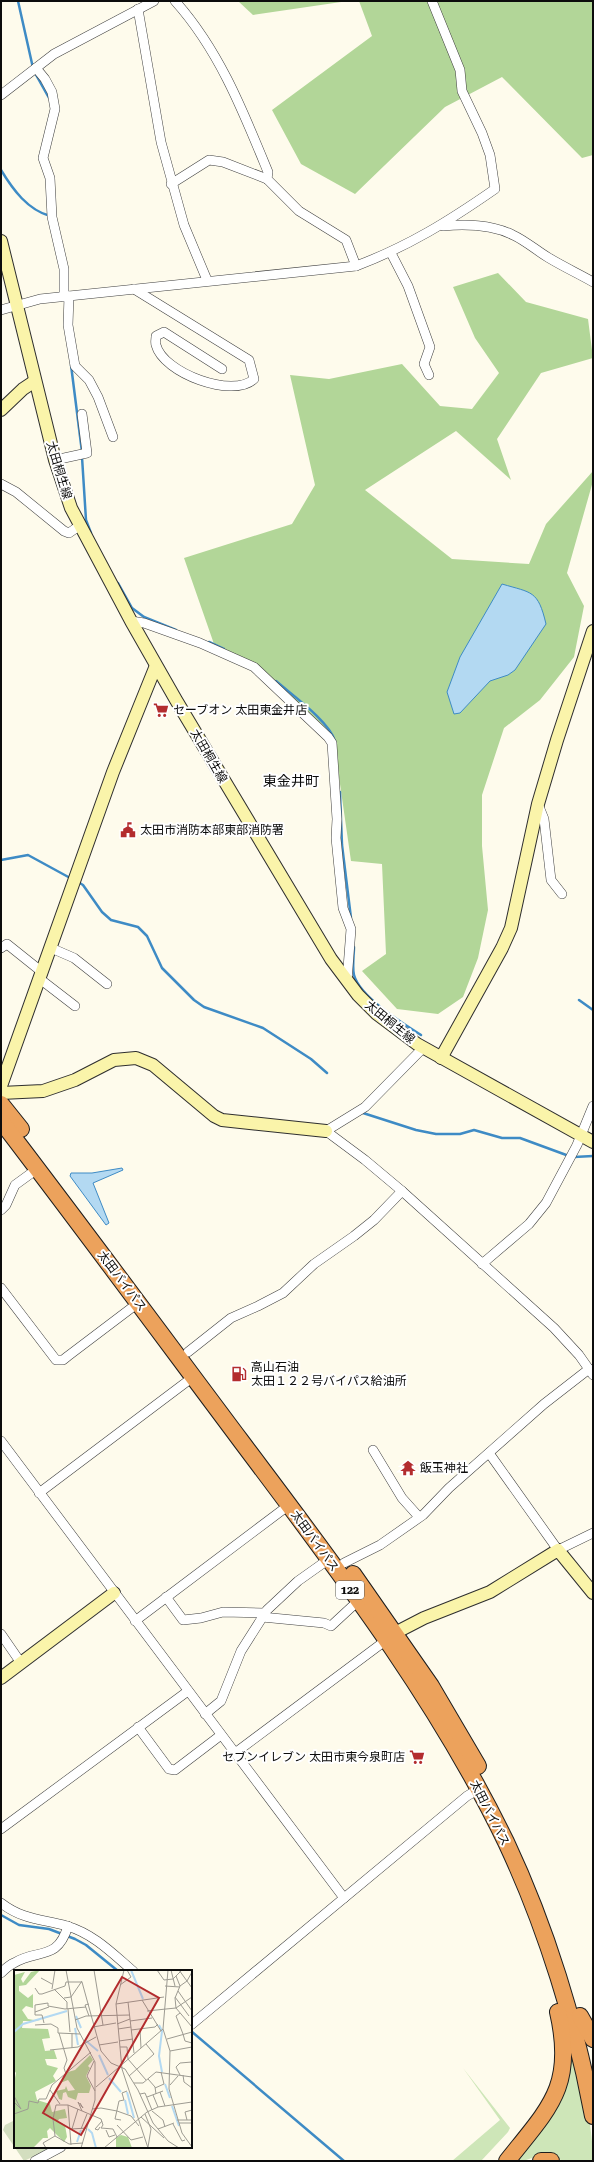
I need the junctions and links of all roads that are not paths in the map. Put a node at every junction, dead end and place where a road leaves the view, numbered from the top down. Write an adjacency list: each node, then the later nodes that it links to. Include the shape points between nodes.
1 (154, 1): 4 (street)
2 (175, 1): 7 (street, via 213,51 229,81 268,172)
3 (432, 1): 9 (street, via 460,70 462,91 490,155 495,189)
4 (138, 9): 5 (street, via 60,51); 8 (street, via 161,142)
5 (36, 68): 6 (street); 16 (street, via 52,92 55,109 43,158 50,178 52,217 64,269)
6 (1, 95)
7 (267, 179): 8 (street, via 223,162 209,160); 12 (street, via 299,211 346,240)
8 (171, 184): 13 (street, via 184,225)
9 (441, 226): 11 (street); 14 (street, via 484,226 513,235)
10 (1, 241): 17 (street, 太田桐生線)
11 (391, 253): 12 (street); 20 (street, via 408,286 430,347 424,364)
12 (356, 266): 13 (street)
13 (207, 280): 15 (street)
14 (593, 282)
15 (134, 289): 16 (street); 19 (street, via 249,360 254,379 249,383 234,386 204,382 191,377 169,364 162,356 156,345 156,336 164,332)
16 (67, 296): 17 (street, via 40,299); 24 (street, via 68,325 75,366 89,380)
17 (18, 307): 18 (street); 21 (street, 太田桐生線)
18 (1, 310)
19 (222, 369)
20 (429, 375)
21 (35, 382): 22 (street, via 22,389); 25 (street, 太田桐生線)
22 (1, 410)
23 (82, 414): 25 (street, via 88,453)
24 (113, 437)
25 (55, 460): 27 (street, 太田桐生線, via 71,508)
26 (1, 484): 27 (street, via 16,492 64,531 69,533)
27 (80, 526): 28 (street, 太田桐生線)
28 (131, 620): 36 (street, 太田桐生線, via 300,910 330,959); 36 (street, via 200,643 254,667 332,743 336,838 343,908 351,929)
29 (593, 631): 31 (street)
30 (155, 668): 34 (street, via 113,772)
31 (538, 804): 32 (street, via 544,819 551,880); 40 (street, via 511,928)
32 (562, 894)
33 (1, 948): 35 (street, via 7,944)
34 (51, 948): 35 (street); 37 (street, via 74,958)
35 (41, 975): 38 (street); 41 (street)
36 (347, 981): 39 (street, 太田桐生線, via 377,1014)
37 (107, 984)
38 (75, 1006)
39 (424, 1048): 40 (street, 太田桐生線); 46 (street, via 365,1107)
40 (441, 1058): 47 (street, 太田桐生線)
41 (1, 1086)
42 (1, 1094): 46 (street, via 43,1091 75,1080 114,1060 136,1058 154,1065 222,1120)
43 (1, 1104): 55 (highway, 太田バイパス / 122)
44 (593, 1106): 47 (street)
45 (1, 1121): 49 (highway, 太田バイパス / 122)
46 (326, 1132): 50 (street)
47 (581, 1135): 48 (street, 太田桐生線); 52 (street, via 546,1203 529,1224)
48 (593, 1142)
49 (37, 1169): 51 (street, via 15,1185); 54 (highway, 太田バイパス / 122)
50 (402, 1191): 52 (street); 55 (street, via 374,1220 314,1264 283,1292 231,1318)
51 (1, 1210)
52 (482, 1264): 56 (street, via 554,1328)
53 (1, 1288): 54 (street, via 56,1360 63,1360)
54 (138, 1303): 57 (highway, 太田バイパス / 122)
55 (188, 1352): 66 (highway, 太田バイパス / 122)
56 (591, 1372): 60 (street, via 544,1404)
57 (193, 1377): 61 (street); 62 (highway, 太田バイパス / 122)
58 (1, 1441): 61 (street)
59 (373, 1450): 63 (street, via 402,1498)
60 (489, 1453): 63 (street); 65 (street)
61 (39, 1493): 67 (street)
62 (289, 1505): 66 (highway, 太田バイパス / 122); 69 (street)
63 (419, 1517): 66 (street, via 380,1545)
64 (593, 1533): 65 (street)
65 (558, 1550): 68 (street); 74 (street, via 490,1592 424,1618)
66 (337, 1561): 70 (highway, 太田バイパス / 122); 71 (street, via 298,1581); 74 (highway, 太田バイパス / 122)
67 (114, 1593): 72 (street); 75 (street)
68 (593, 1593)
69 (166, 1597): 71 (street, via 183,1620 223,1612); 72 (street)
70 (358, 1601): 71 (street, via 331,1626); 74 (highway, 太田バイパス / 122)
71 (264, 1615): 78 (street, via 241,1651 221,1701)
72 (135, 1621): 77 (street)
73 (1, 1634): 75 (street)
74 (390, 1636): 81 (street); 82 (highway, 太田バイパス / 122); 90 (highway, 太田バイパス / 122, via 444,1706 517,1842 545,1910)
75 (21, 1663): 76 (street)
76 (1, 1678)
77 (188, 1691): 78 (street); 79 (street)
78 (205, 1714): 80 (street)
79 (138, 1727): 80 (street, via 169,1770 175,1770); 83 (street)
80 (221, 1735): 81 (street)
81 (235, 1753): 84 (street)
82 (479, 1789): 84 (street, via 467,1796); 86 (highway, 太田バイパス / 122, via 507,1845)
83 (1, 1829)
84 (344, 1898): 91 (street)
85 (1, 1903): 87 (street, via 21,1916)
86 (535, 1914): 94 (highway, 太田バイパス / 122, via 571,2020); 97 (highway, via 533,1927 552,1984 562,2028 563,2067 557,2091 547,2112)
87 (66, 1933): 88 (street, via 100,1943); 89 (street, via 58,1947 13,1963)
88 (133, 1970)
89 (1, 1972)
90 (580, 2016): 92 (highway); 93 (highway, 太田バイパス / 122)
91 (192, 2023)
92 (593, 2039)
93 (593, 2064)
94 (593, 2116)
95 (59, 2148): 96 (street)
96 (35, 2161)
97 (507, 2161)
98 (541, 2161): 99 (highway)
99 (551, 2161)

